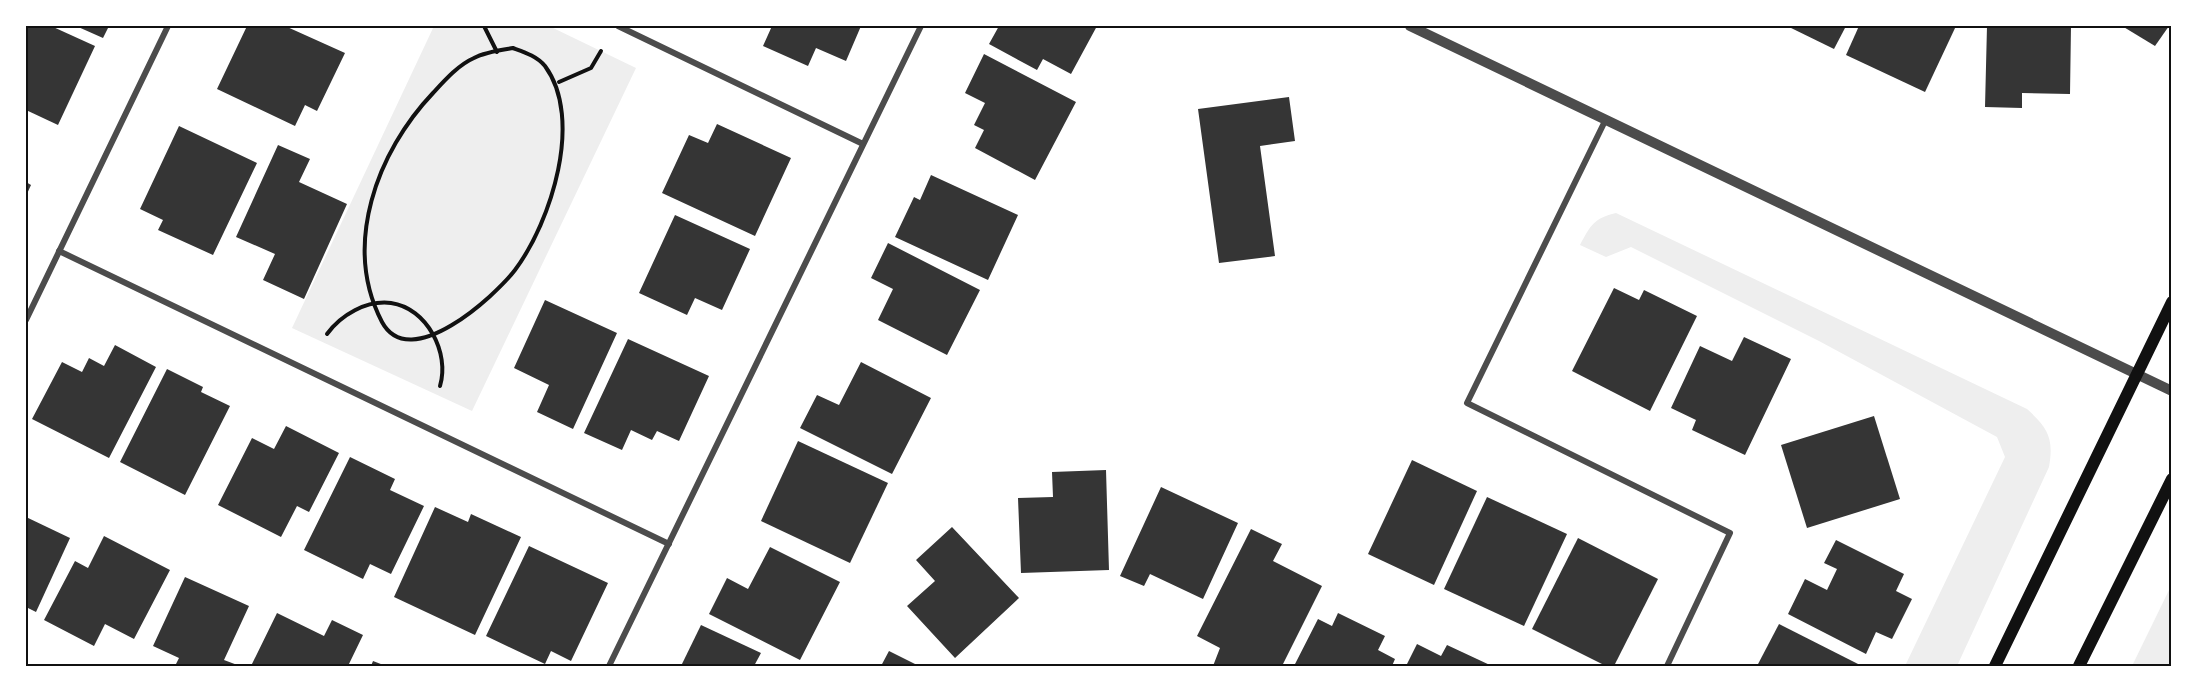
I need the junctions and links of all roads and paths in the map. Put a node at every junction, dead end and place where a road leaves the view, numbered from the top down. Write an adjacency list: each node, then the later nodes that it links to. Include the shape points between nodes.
1 (168, 26): 11 (street)
2 (484, 26): 7 (path)
3 (618, 26): 10 (street)
4 (921, 26): 10 (street)
5 (1410, 26): 9 (street)
6 (601, 51): 8 (path, via 591,68)
7 (497, 52): 13 (path, via 474,57 448,76 392,145 369,207 365,244 366,279); 16 (path, via 513,48 544,65 560,97 564,140 537,234 516,269 495,293 464,318)
8 (559, 82)
9 (1606, 119): 17 (street); 23 (street, via 1467,403 1730,532)
10 (863, 144): 21 (street)
11 (59, 251): 14 (street); 21 (street)
12 (2172, 302): 17 (main road)
13 (375, 304): 15 (path, via 337,321); 16 (path, via 393,303 429,325); 16 (path, via 384,325 394,334 408,339)
14 (26, 320)
15 (327, 334)
16 (433, 334): 18 (path, via 443,367)
17 (2136, 374): 19 (street); 24 (main road)
18 (440, 386)
19 (2172, 391)
20 (2172, 479): 25 (main road)
21 (669, 544): 22 (street)
22 (609, 666)
23 (1667, 666)
24 (1995, 666)
25 (2079, 666)

